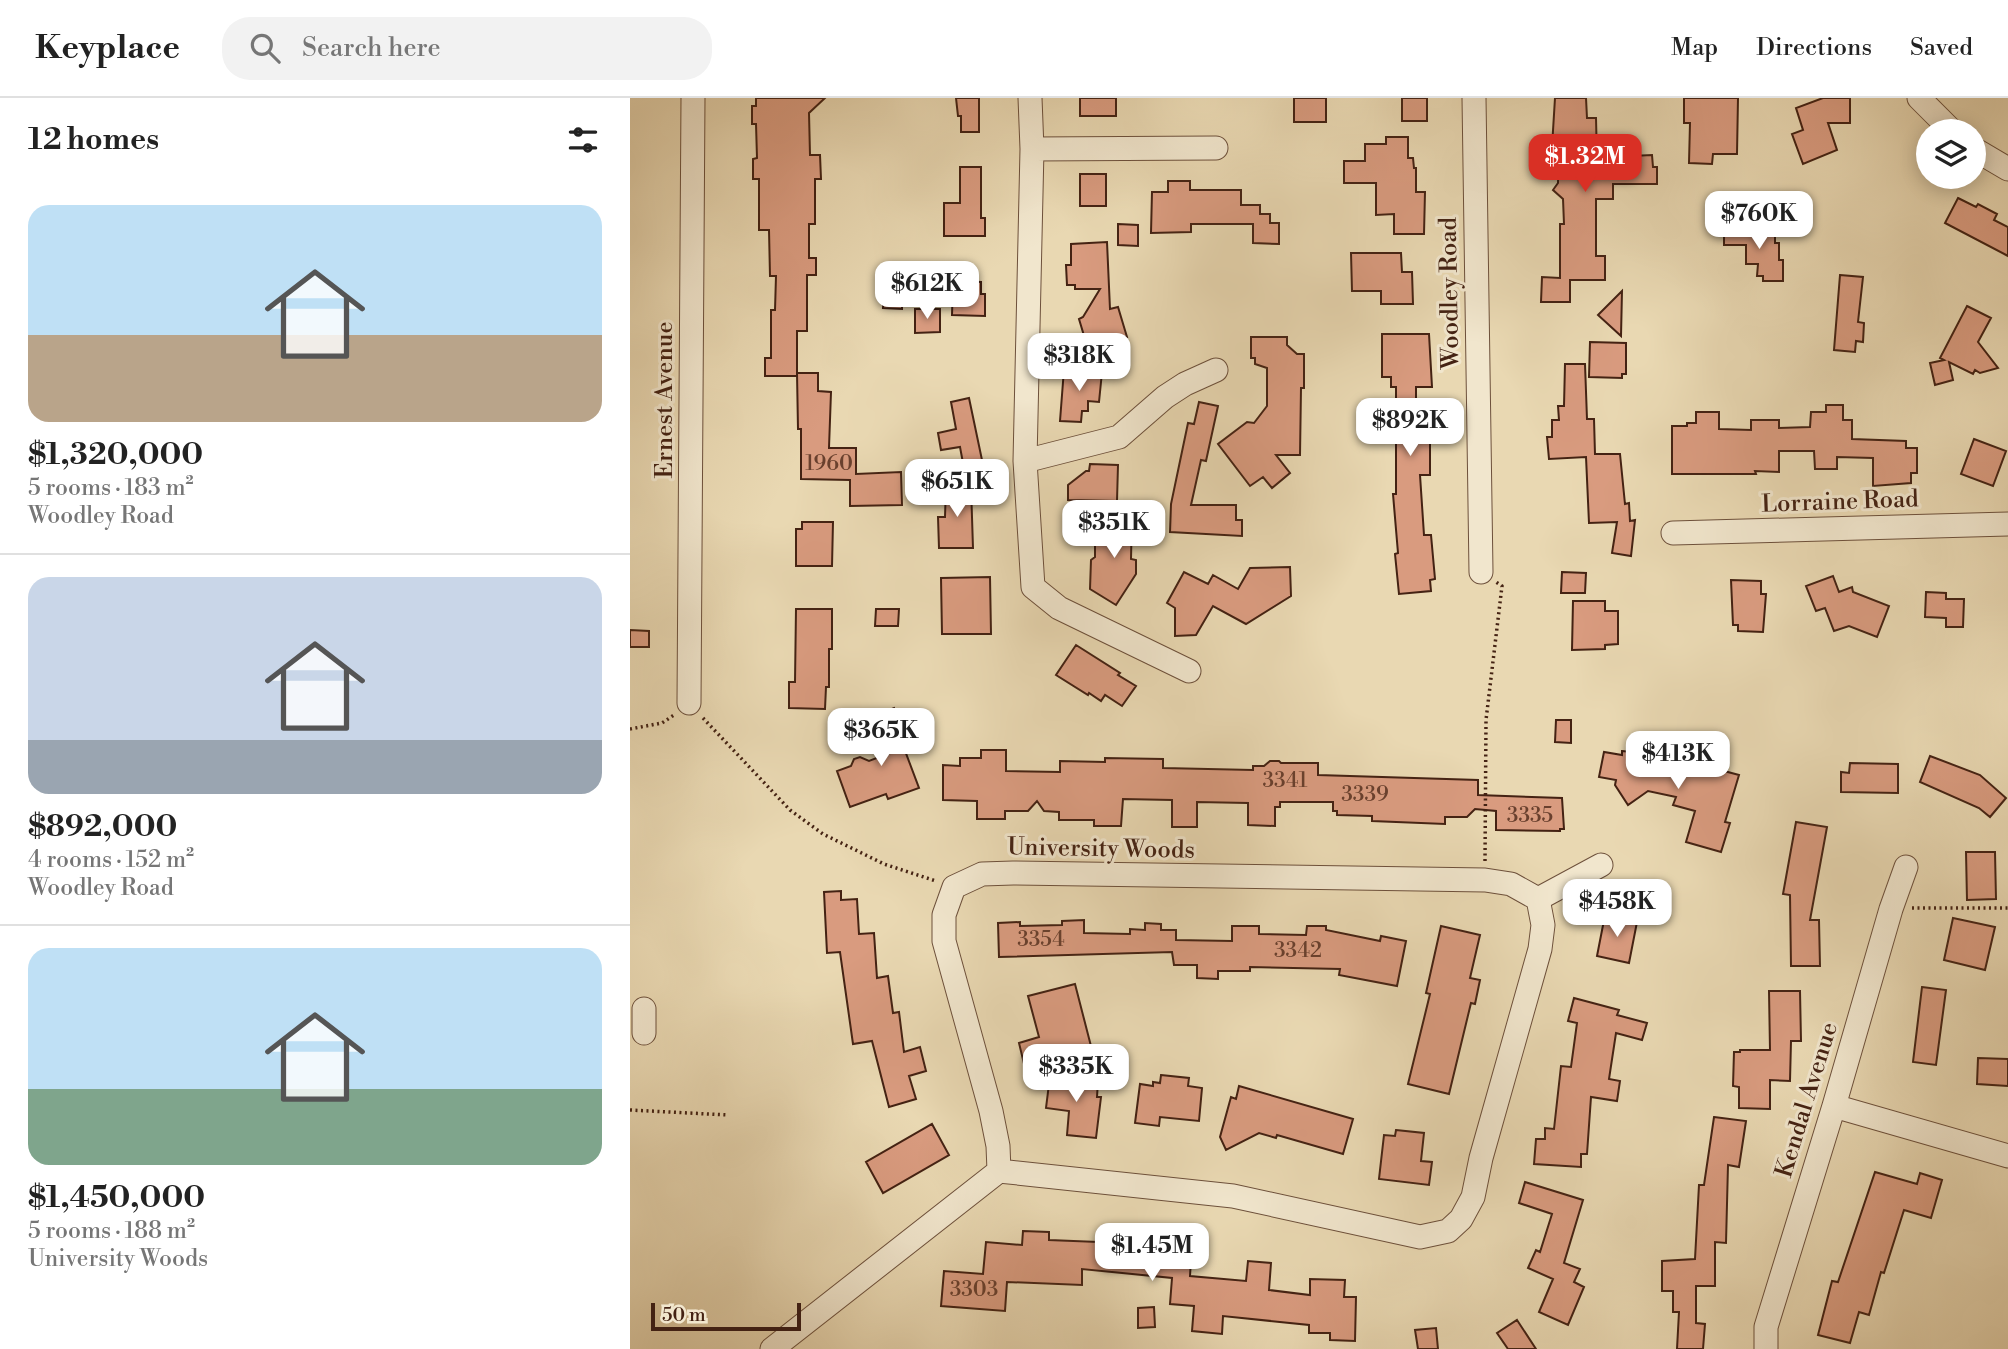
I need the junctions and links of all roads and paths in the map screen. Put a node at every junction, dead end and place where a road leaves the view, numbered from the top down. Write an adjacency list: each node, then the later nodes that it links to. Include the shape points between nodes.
1 (693, 98): 16 (street, Ernest Avenue)
2 (1030, 98): 7 (street)
3 (1474, 98): 14 (street, Woodley Road)
4 (1919, 98): 5 (street)
5 (1940, 119)
6 (1216, 148): 7 (street)
7 (1032, 149): 11 (street)
8 (1986, 156): 9 (street)
9 (2008, 169)
10 (1216, 370): 11 (street, via 1165,397 1119,438)
11 (1026, 461): 15 (street, via 1033,587 1059,608)
12 (2008, 524): 13 (street, Lorraine Road)
13 (1673, 533)
14 (1481, 572): 20 (path, via 1502,586 1486,720)
15 (1189, 671)
16 (689, 703): 17 (path, via 662,723); 21 (path, via 789,810 822,834 884,864)
17 (630, 729)
18 (1601, 865): 22 (street)
19 (1906, 867): 24 (street, Kendal Avenue)
20 (1485, 880): 21 (street, University Woods, via 1013,873 982,874); 22 (street, University Woods, via 1511,884)
21 (954, 887): 31 (street, via 944,915 944,941 991,1111)
22 (1538, 899): 31 (street, via 1540,948 1473,1197 1448,1231 1420,1237 1233,1196)
23 (2008, 908): 24 (path)
24 (1891, 909): 27 (street, Kendal Avenue)
25 (644, 1009): 26 (street)
26 (645, 1033)
27 (1834, 1106): 30 (street); 33 (street, Kendal Avenue, via 1766,1327)
28 (630, 1110): 29 (path)
29 (728, 1115)
30 (2008, 1156)
31 (999, 1171): 32 (street)
32 (772, 1349)
33 (1766, 1349)

